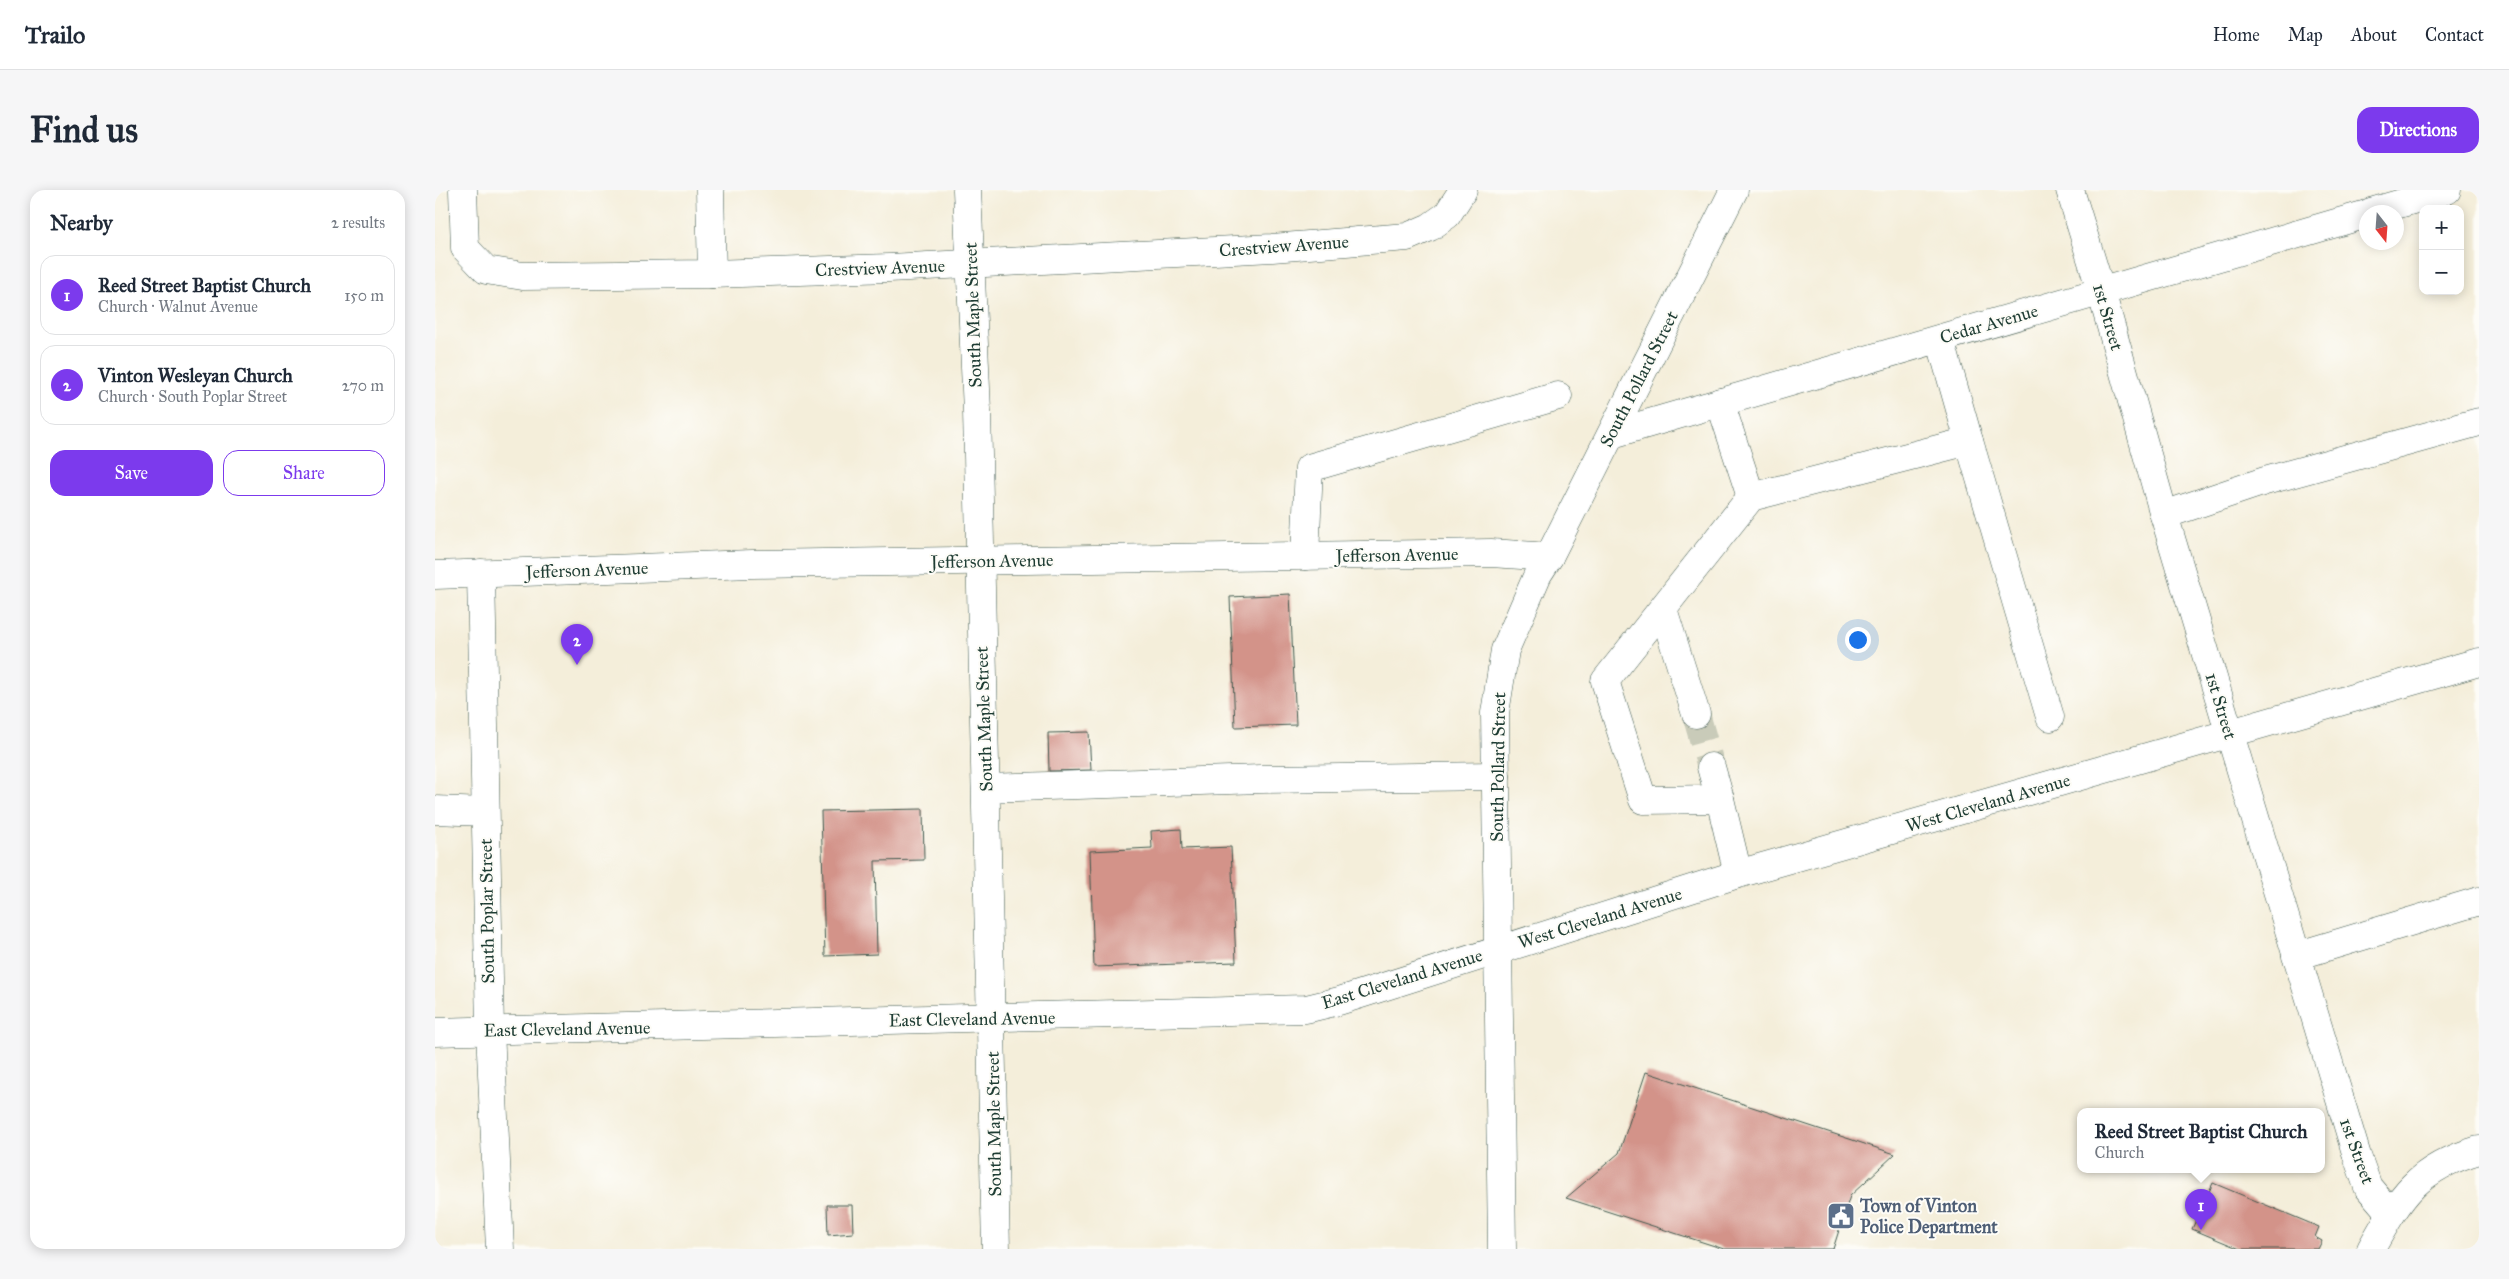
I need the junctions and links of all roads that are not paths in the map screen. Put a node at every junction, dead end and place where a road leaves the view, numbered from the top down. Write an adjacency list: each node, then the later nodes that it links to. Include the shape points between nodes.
1 (463, 190): 11 (street, Crestview Avenue, via 465,248 486,270 523,276)
2 (710, 190): 11 (street)
3 (967, 190): 10 (street, South Maple Street)
4 (1463, 190): 10 (street, Crestview Avenue, via 1447,214 1431,227 1407,237 1272,248)
5 (1735, 190): 17 (street, South Pollard Street)
6 (2070, 190): 12 (street, 1st Street)
7 (2447, 190): 8 (street)
8 (2395, 205)
9 (2359, 216): 12 (street, Cedar Avenue)
10 (971, 264): 11 (street, Crestview Avenue); 23 (street, South Maple Street)
11 (712, 274)
12 (2101, 291): 13 (street, Cedar Avenue); 20 (street, 1st Street)
13 (1940, 338): 15 (street, Cedar Avenue); 18 (street)
14 (1558, 396): 21 (street, via 1309,468)
15 (1720, 402): 17 (street, Cedar Avenue); 19 (street)
16 (2479, 422): 20 (street, via 2265,481)
17 (1612, 434): 22 (street, South Pollard Street)
18 (1969, 441): 19 (street); 29 (street)
19 (1751, 497): 26 (street)
20 (2164, 515): 30 (street, 1st Street)
21 (1305, 556): 22 (street, Jefferson Avenue, via 1491,553); 23 (street, Jefferson Avenue)
22 (1549, 557): 32 (street, South Pollard Street, via 1538,574 1505,650 1495,713)
23 (979, 561): 24 (street, Jefferson Avenue); 33 (street, South Maple Street)
24 (481, 573): 25 (street, Jefferson Avenue); 36 (street, South Poplar Street)
25 (435, 574)
26 (1663, 609): 28 (street); 34 (street, via 1605,681 1643,800)
27 (2479, 662): 30 (street, West Cleveland Avenue)
28 (1695, 714)
29 (2050, 717)
30 (2229, 735): 37 (street, West Cleveland Avenue); 40 (street, 1st Street)
31 (1711, 767): 34 (street)
32 (1496, 776): 33 (street, via 1261,779); 39 (street, South Pollard Street)
33 (986, 788): 41 (street, South Maple Street)
34 (1720, 799): 37 (street)
35 (435, 810): 36 (street)
36 (485, 812): 42 (street, South Poplar Street)
37 (1738, 874): 39 (street, West Cleveland Avenue)
38 (2479, 901): 40 (street)
39 (1499, 949): 41 (street, East Cleveland Avenue, via 1339,1002 1307,1009); 48 (street, South Pollard Street)
40 (2295, 956): 45 (street, 1st Street, via 2368,1187)
41 (992, 1019): 42 (street, East Cleveland Avenue); 47 (street, South Maple Street)
42 (490, 1030): 43 (street, East Cleveland Avenue); 46 (street, South Poplar Street)
43 (435, 1032)
44 (2479, 1150): 45 (street, via 2425,1173 2408,1189)
45 (2391, 1214): 49 (street)
46 (500, 1249)
47 (996, 1249)
48 (1502, 1249)
49 (2371, 1249)

